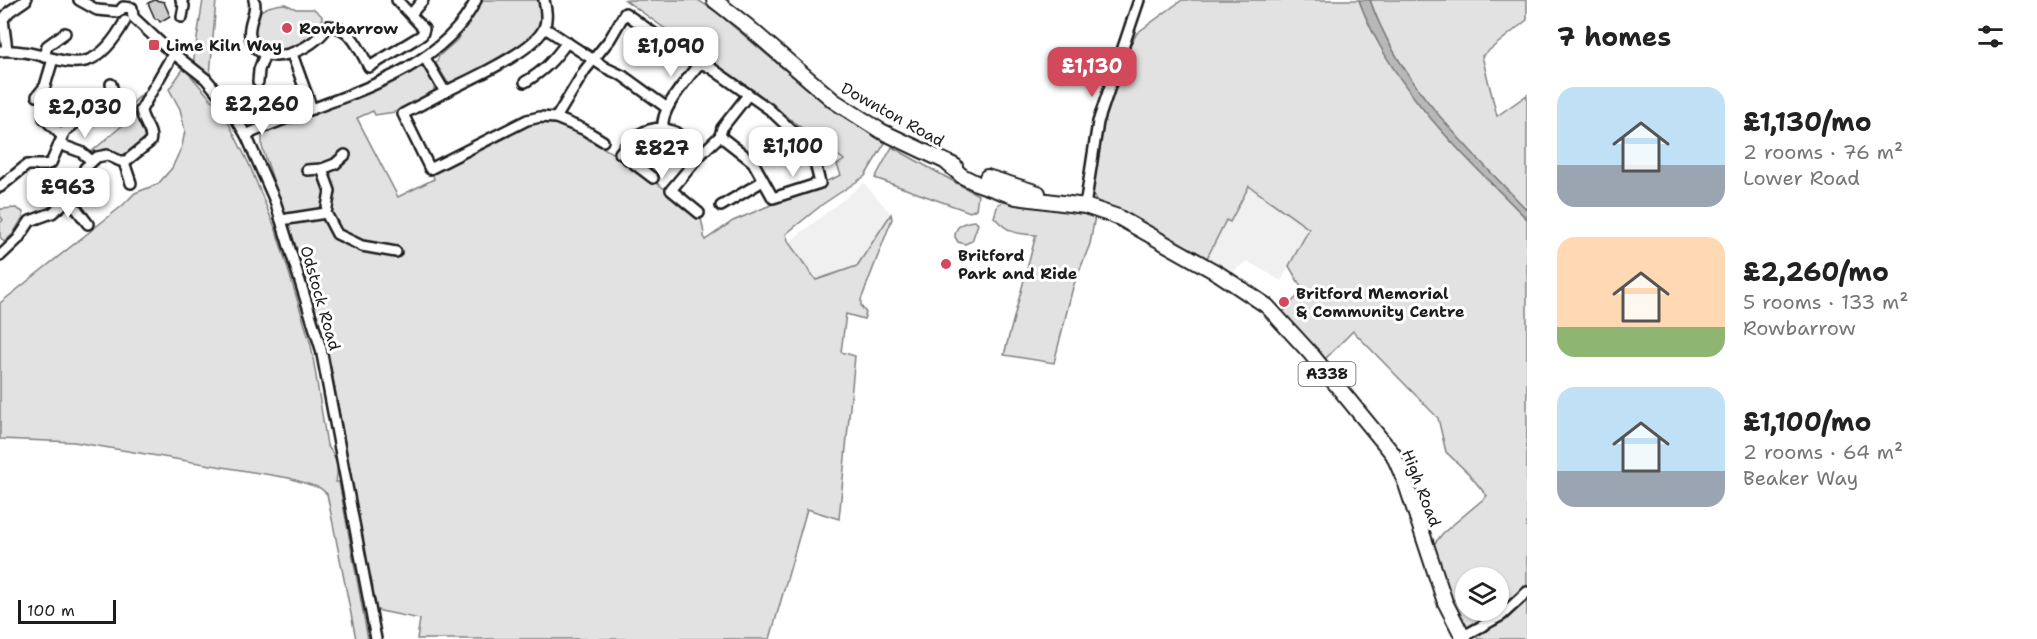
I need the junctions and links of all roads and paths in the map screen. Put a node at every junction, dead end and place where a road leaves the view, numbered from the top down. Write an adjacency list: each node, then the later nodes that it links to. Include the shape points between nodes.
1 (26, 0): 19 (street, via 4,17)
2 (79, 0): 12 (street, via 97,10)
3 (181, 0): 14 (street)
4 (254, 0): 21 (street, via 250,37)
5 (397, 0): 13 (street)
6 (423, 0): 13 (street)
7 (544, 0): 16 (street)
8 (714, 0): 58 (highway, Downton Road / A338, via 839,105 881,131 946,163)
9 (1139, 0): 58 (street, via 1098,122)
10 (472, 2): 24 (street, via 452,35)
11 (128, 3): 12 (street, Odstock Road); 15 (street, Odstock Road, via 133,10)
12 (119, 12): 15 (street, Odstock Road, via 121,19)
13 (411, 14): 22 (street, via 424,29 422,35 369,67 352,37 335,26 328,26 316,43)
14 (182, 17)
15 (129, 19): 20 (street, Odstock Road); 23 (street, via 110,46 96,57 74,62)
16 (545, 28): 18 (street); 30 (street, via 532,44)
17 (65, 33): 23 (street, via 48,46)
18 (567, 42): 25 (street); 28 (street, via 554,62)
19 (3, 50): 23 (street)
20 (173, 54): 40 (street, Odstock Road, via 214,88); 49 (street, via 141,110 151,140)
21 (265, 54): 22 (street); 27 (street)
22 (292, 54): 36 (street)
23 (48, 58): 32 (street, via 46,84)
24 (425, 58): 30 (street); 36 (street)
25 (593, 60): 26 (street, via 625,12); 35 (street); 38 (street)
26 (698, 65): 31 (street, via 711,68); 35 (street)
27 (258, 82)
28 (525, 82)
29 (111, 84): 33 (street)
30 (445, 92): 38 (street, via 403,114 430,169 527,120)
31 (748, 95): 41 (street); 44 (street)
32 (37, 96)
33 (110, 96): 34 (street); 42 (street, via 79,119)
34 (119, 108)
35 (667, 108): 39 (street)
36 (312, 109): 40 (street)
37 (44, 118): 42 (street)
38 (556, 118): 43 (street)
39 (663, 128): 46 (street, via 675,132); 52 (street, via 639,134 620,152)
40 (246, 135): 61 (street, Odstock Road)
41 (720, 136): 46 (street); 53 (street, via 753,162)
42 (60, 140): 48 (street); 55 (street, via 51,163 27,165)
43 (603, 141)
44 (804, 142)
45 (812, 151): 53 (street, via 820,183 774,198)
46 (702, 153): 60 (street, via 667,188)
47 (345, 155): 50 (street)
48 (92, 161): 49 (street, via 107,154); 56 (street, via 83,171 80,189)
49 (124, 162): 54 (street)
50 (322, 168): 51 (street); 59 (street, via 330,191)
51 (307, 170)
52 (653, 178)
53 (764, 181): 57 (street)
54 (131, 183)
55 (0, 187)
56 (69, 199): 62 (street); 64 (street, via 52,213 30,221)
57 (721, 206)
58 (1085, 206): 66 (highway, High Road / A338, via 1129,222 1219,274 1260,301 1290,330 1393,454 1445,602)
59 (326, 213): 61 (street); 63 (street, via 337,234 362,246)
60 (699, 213)
61 (281, 220): 67 (street, Odstock Road, via 321,349)
62 (88, 224)
63 (393, 251)
64 (0, 256)
65 (1527, 592): 66 (street, via 1502,615)
66 (1463, 638)
67 (376, 639)

